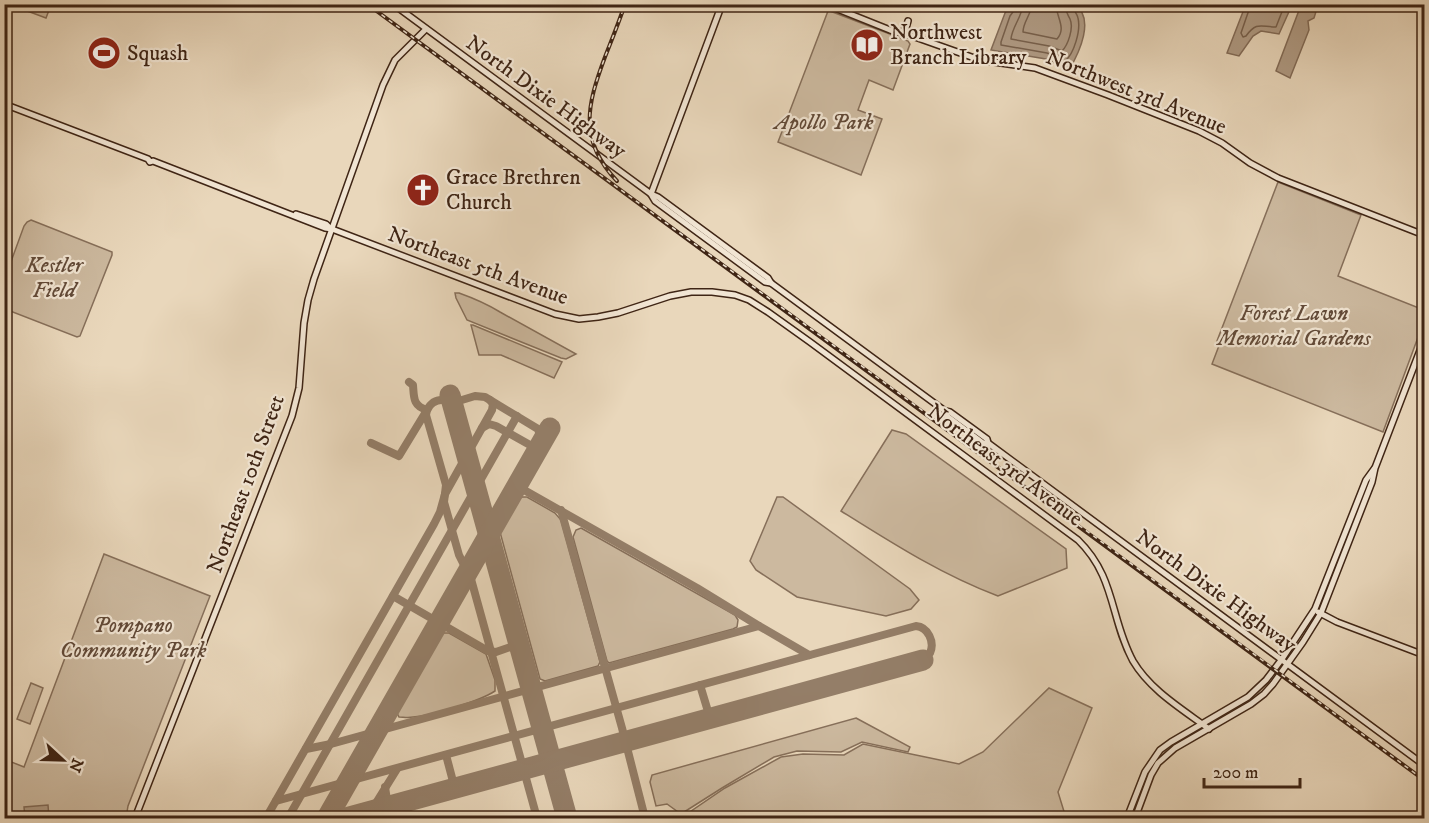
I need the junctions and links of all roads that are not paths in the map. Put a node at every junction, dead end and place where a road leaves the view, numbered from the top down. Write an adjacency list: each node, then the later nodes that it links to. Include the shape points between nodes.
1 (393, 4): 5 (street, North Dixie Highway)
2 (722, 4): 8 (street)
3 (825, 4): 6 (street, Northwest 3rd Avenue)
4 (908, 21): 6 (street)
5 (426, 29): 8 (street, North Dixie Highway); 9 (street, Northeast 10th Street, via 395,60 388,73)
6 (901, 33): 10 (street, Northwest 3rd Avenue, via 980,60 1035,68 1100,92 1199,131 1278,178)
7 (4, 104): 9 (street, Northeast 5th Avenue)
8 (651, 194): 17 (street, North Dixie Highway, via 983,443)
9 (332, 229): 11 (street, Northeast 5th Avenue, via 555,314 579,319 618,313 691,292 735,296); 22 (street, Northeast 10th Street, via 308,300 299,388 292,416)
10 (1425, 235)
11 (754, 303): 19 (street, Northeast 3rd Avenue, via 1078,540 1105,579 1125,646 1138,669 1153,686)
12 (1425, 340): 13 (street)
13 (1375, 468): 14 (street, via 1366,480); 15 (street)
14 (1314, 609): 15 (street); 17 (street)
15 (1321, 613): 16 (street); 18 (street)
16 (1425, 655)
17 (1282, 659): 18 (street, North Dixie Highway); 19 (street, via 1248,697)
18 (1288, 664): 20 (street, via 1264,694); 21 (street, North Dixie Highway)
19 (1202, 724): 20 (street); 23 (street, via 1160,750 1145,772)
20 (1209, 729): 24 (street, via 1175,748 1158,763)
21 (1425, 765)
22 (135, 819)
23 (1127, 819)
24 (1135, 819)

